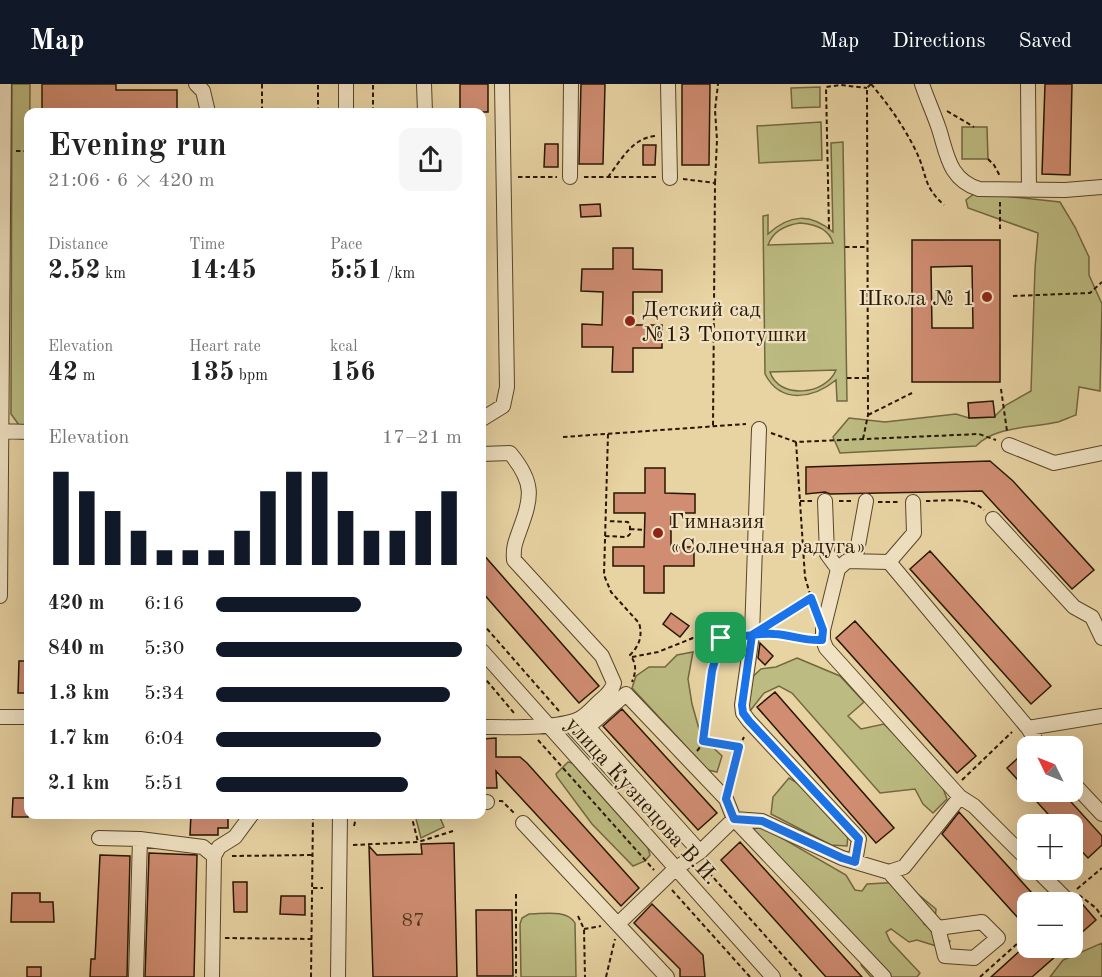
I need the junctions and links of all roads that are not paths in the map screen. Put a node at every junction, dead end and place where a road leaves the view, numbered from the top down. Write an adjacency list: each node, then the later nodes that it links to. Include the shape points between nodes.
1 (4, 84): 19 (street)
2 (196, 84): 10 (street)
3 (346, 84): 11 (street)
4 (424, 84): 12 (street)
5 (502, 84): 17 (street, via 507,387 503,406)
6 (571, 84): 13 (street)
7 (668, 84): 14 (street)
8 (922, 84): 16 (street, via 946,156 957,176 979,189)
9 (1028, 84): 16 (street)
10 (213, 108)
11 (346, 108)
12 (425, 108)
13 (570, 177)
14 (670, 178)
15 (1102, 187): 16 (street)
16 (1029, 190)
17 (486, 417)
18 (759, 429): 57 (street, via 752,635 743,713 859,839)
19 (1, 431): 20 (street); 24 (street)
20 (24, 432)
21 (1009, 445): 22 (street, via 1054,463)
22 (1102, 453)
23 (486, 454): 39 (street, via 510,453 523,468 529,485 527,508 513,547 514,560 602,656 614,683 584,716)
24 (0, 476): 32 (street)
25 (825, 501): 31 (street, via 827,554)
26 (866, 501): 29 (street)
27 (908, 502): 30 (street, via 914,533)
28 (993, 519): 33 (street, via 1074,607)
29 (852, 560): 30 (street); 31 (street)
30 (888, 562): 41 (street)
31 (838, 569): 45 (street, via 823,630 826,648)
32 (0, 596)
33 (1097, 613): 34 (street)
34 (1102, 638)
35 (486, 656): 40 (street, улица Кузнецова В.И.)
36 (1102, 716): 41 (street)
37 (0, 717): 38 (street)
38 (24, 717)
39 (569, 723): 40 (street); 44 (street, via 621,780)
40 (547, 725): 42 (street); 58 (street, улица Кузнецова В.И.)
41 (1026, 725): 43 (street)
42 (486, 727)
43 (1033, 736)
44 (634, 778): 50 (street, via 588,727 626,694 726,799); 55 (street)
45 (956, 793): 54 (street); 59 (street, via 904,867)
46 (1083, 794): 47 (street)
47 (1102, 814)
48 (248, 819): 56 (street)
49 (340, 819): 66 (street)
50 (734, 819): 55 (street); 57 (street, via 762,821); 69 (street)
51 (523, 823): 62 (street)
52 (99, 838): 53 (street)
53 (140, 839): 56 (street, via 203,847); 64 (street)
54 (1017, 849)
55 (697, 854): 58 (street)
56 (214, 856): 65 (street)
57 (855, 862): 59 (street)
58 (675, 868): 62 (street); 68 (street, улица Кузнецова В.И.)
59 (889, 872): 63 (street)
60 (1047, 880): 61 (street)
61 (1059, 892)
62 (618, 924): 67 (street)
63 (938, 928)
64 (136, 977)
65 (212, 977)
66 (338, 977)
67 (667, 977)
68 (773, 977)
69 (884, 977)

